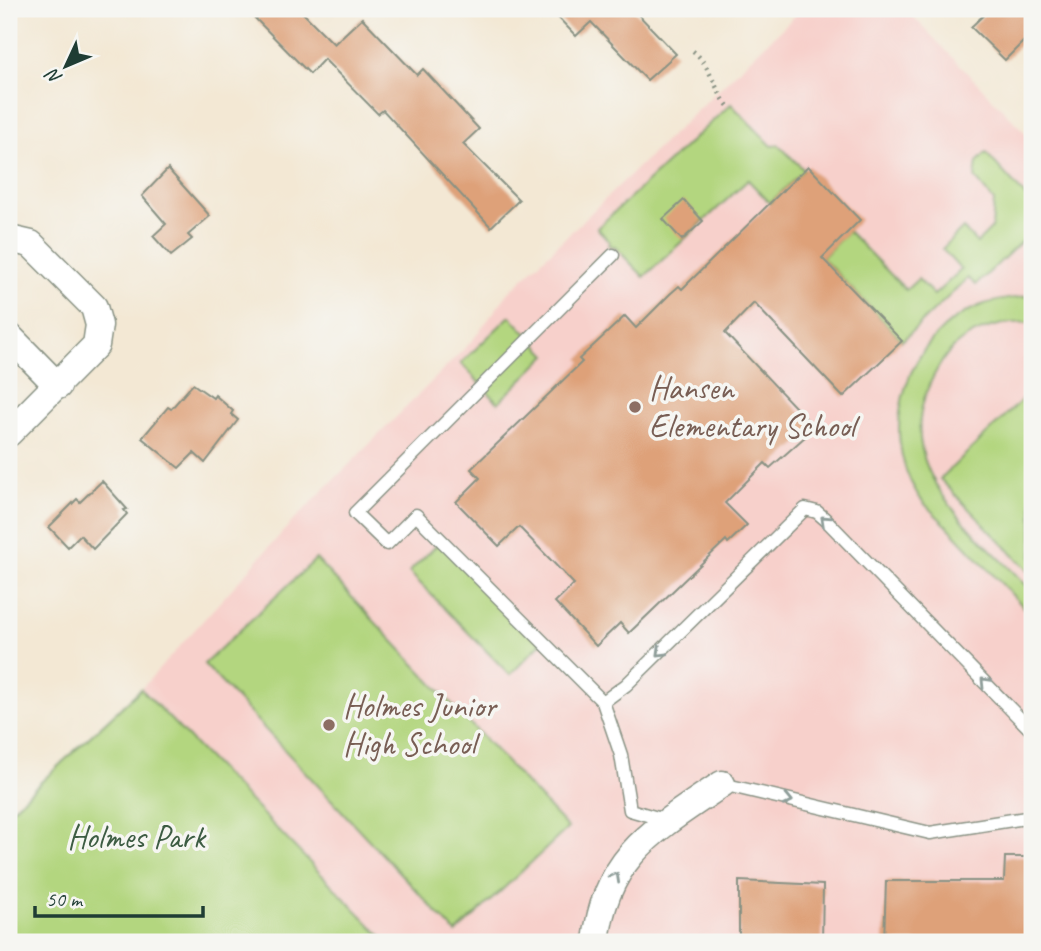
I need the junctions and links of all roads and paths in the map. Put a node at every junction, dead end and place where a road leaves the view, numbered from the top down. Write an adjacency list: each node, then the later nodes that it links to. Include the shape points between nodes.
1 (693, 51): 2 (path, via 702,58 713,86)
2 (729, 107)
3 (9, 239): 6 (street, via 31,244 94,307 99,325 96,345)
4 (613, 255): 8 (lane, via 355,513 387,544 416,515)
5 (9, 336): 6 (street)
6 (58, 386): 7 (street)
7 (9, 433)
8 (603, 702): 9 (lane, one-way to 8, via 825,519 805,509 626,685); 12 (lane, via 621,755 631,810)
9 (1032, 731)
10 (722, 784): 11 (lane, one-way to 11, via 930,833); 12 (street)
11 (1032, 817)
12 (668, 821): 13 (street, one-way to 12, via 607,891 620,868 647,835)
13 (596, 942)

